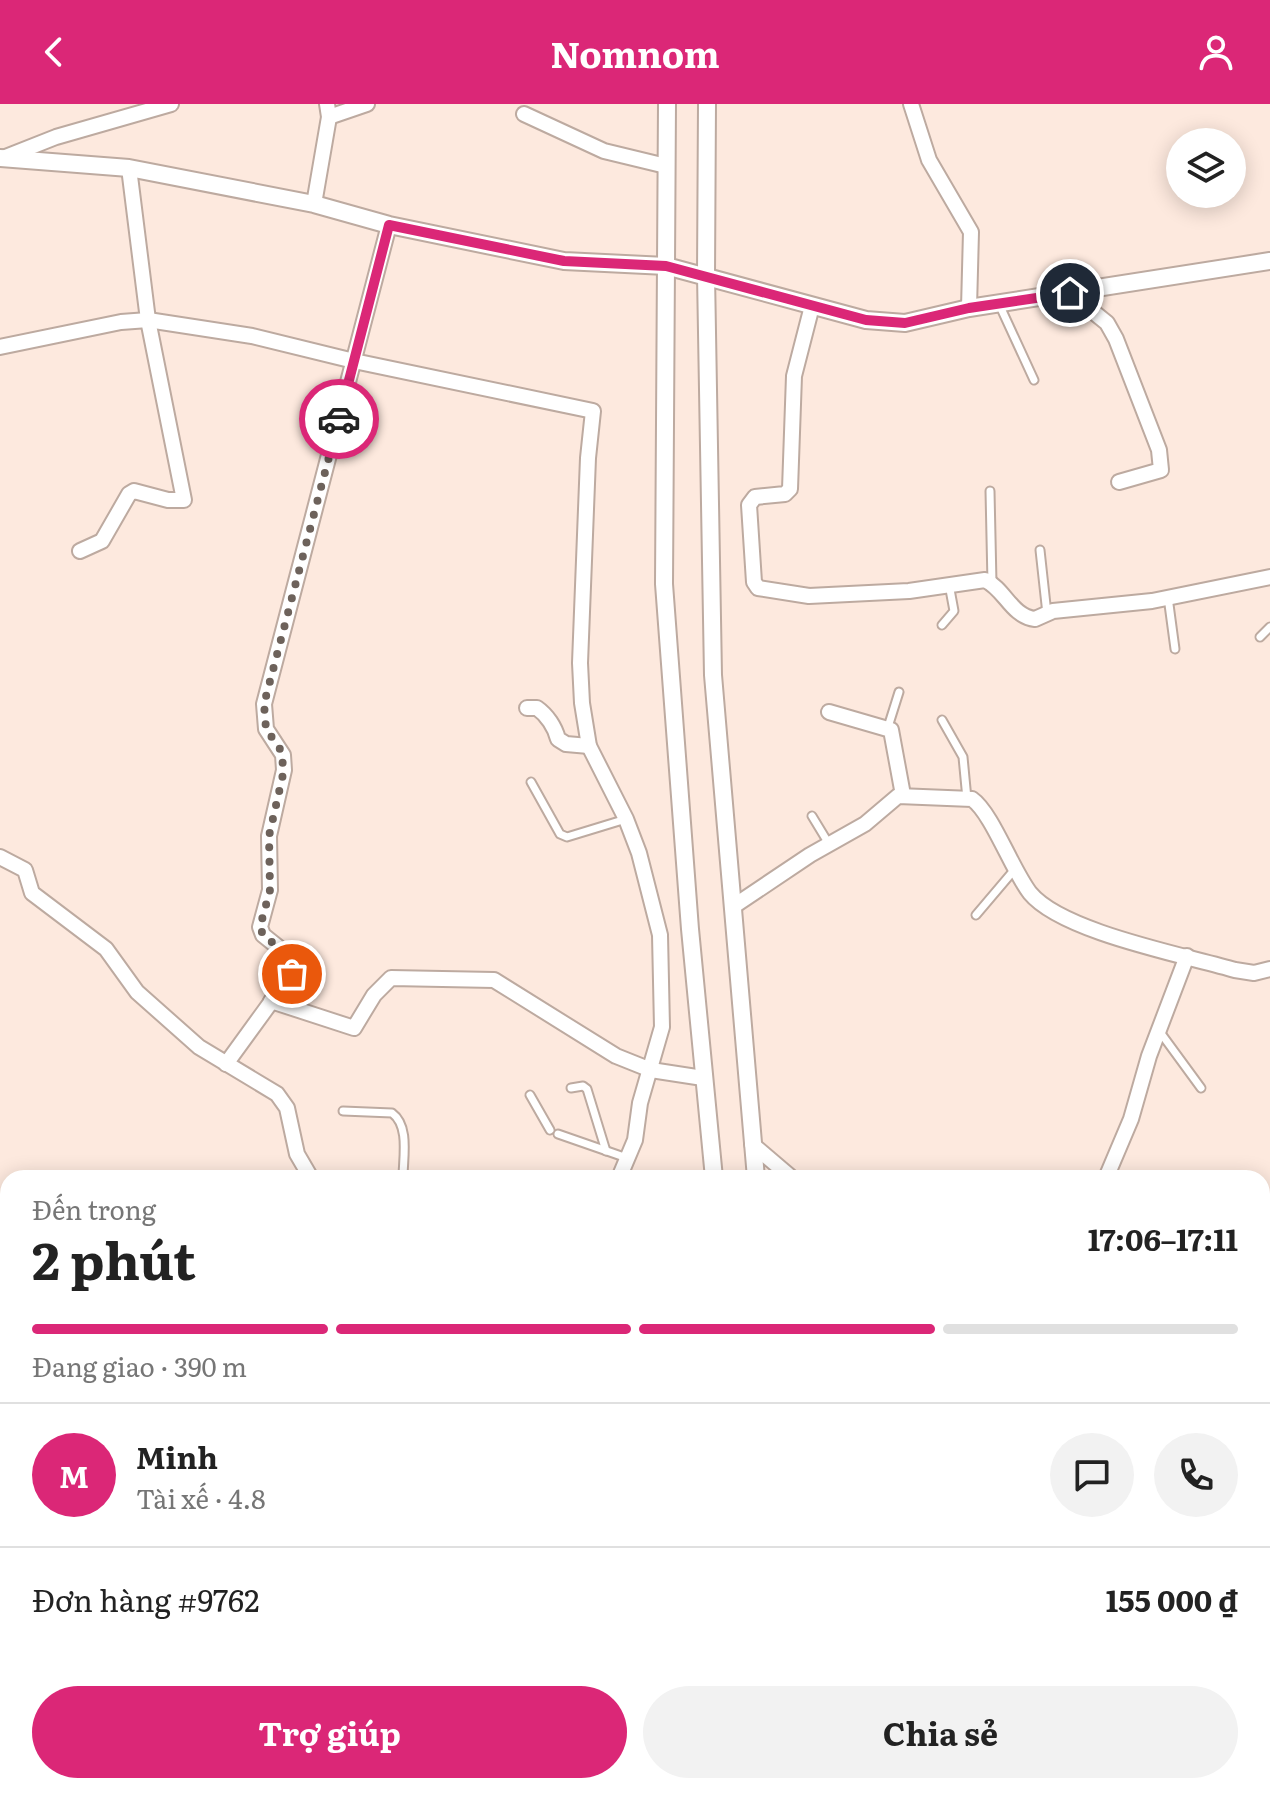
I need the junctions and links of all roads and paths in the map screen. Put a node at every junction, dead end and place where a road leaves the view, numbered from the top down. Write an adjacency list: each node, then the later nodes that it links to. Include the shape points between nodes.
1 (171, 104): 8 (street)
2 (367, 104): 6 (street)
3 (667, 104): 9 (street)
4 (707, 104): 15 (street)
5 (911, 104): 19 (street, via 929,160 971,232)
6 (328, 110): 11 (street)
7 (524, 114): 9 (street, via 604,151)
8 (1, 158): 10 (street)
9 (666, 166): 14 (street)
10 (129, 168): 11 (street); 20 (street)
11 (314, 204): 12 (street)
12 (389, 225): 14 (street, via 564,261); 22 (street)
13 (1270, 261): 16 (street)
14 (666, 266): 15 (street); 59 (street, via 664,584)
15 (706, 275): 18 (street); 51 (street, via 713,675)
16 (1070, 293): 17 (street); 24 (street, via 1107,323 1159,450 1161,470)
17 (999, 304): 19 (street); 23 (lane)
18 (812, 306): 19 (street, via 866,320 905,323); 30 (street, via 794,376 790,489 755,497 749,505 754,582 758,588 809,596)
19 (969, 308)
20 (148, 320): 21 (street); 22 (street, via 252,336); 27 (street, via 184,500 134,491 102,541)
21 (0, 347)
22 (354, 361): 42 (street, via 593,411 580,663); 55 (street, via 264,704 266,729 280,749 284,770 269,836 270,890 260,927 295,964)
23 (1034, 380)
24 (1119, 482)
25 (990, 491): 29 (lane)
26 (1040, 550): 32 (lane)
27 (80, 551)
28 (1270, 577): 31 (street)
29 (992, 583): 30 (street); 32 (street, via 1027,618)
30 (949, 584): 33 (lane, via 954,611)
31 (1168, 597): 32 (street); 36 (lane)
32 (1047, 614)
33 (942, 625)
34 (1270, 627): 35 (lane)
35 (1260, 637)
36 (1175, 649)
37 (899, 692): 41 (lane)
38 (527, 708): 42 (street, via 544,713 566,744)
39 (829, 712): 41 (street)
40 (942, 720): 45 (lane, via 963,757)
41 (888, 727): 44 (street)
42 (589, 746): 47 (street)
43 (531, 782): 47 (lane, via 560,834 567,837)
44 (903, 795): 45 (street); 48 (street)
45 (967, 799): 50 (street, via 977,802)
46 (812, 816): 48 (lane)
47 (626, 819): 58 (street, via 660,935 662,1027)
48 (829, 844): 51 (street)
49 (0, 857): 57 (street, via 25,870 32,893 106,949 137,992)
50 (1015, 869): 52 (lane); 53 (street, via 1041,903 1089,929)
51 (734, 906): 64 (street)
52 (976, 915)
53 (1187, 956): 54 (street, via 1254,973); 56 (street)
54 (1270, 969)
55 (271, 1001): 57 (street); 58 (street, via 354,1028 391,978 494,980 590,1041)
56 (1159, 1030): 61 (lane); 73 (street)
57 (226, 1064): 67 (street, via 282,1100)
58 (651, 1070): 59 (street); 66 (street)
59 (703, 1078): 70 (street)
60 (571, 1088): 65 (lane, via 587,1089)
61 (1201, 1088)
62 (530, 1095): 65 (lane, via 554,1132)
63 (343, 1111): 68 (lane, via 398,1117)
64 (752, 1144): 71 (street); 72 (street)
65 (606, 1151): 66 (lane)
66 (628, 1158): 69 (street)
67 (306, 1170)
68 (403, 1170)
69 (623, 1170)
70 (713, 1170)
71 (755, 1170)
72 (783, 1170)
73 (1109, 1170)

